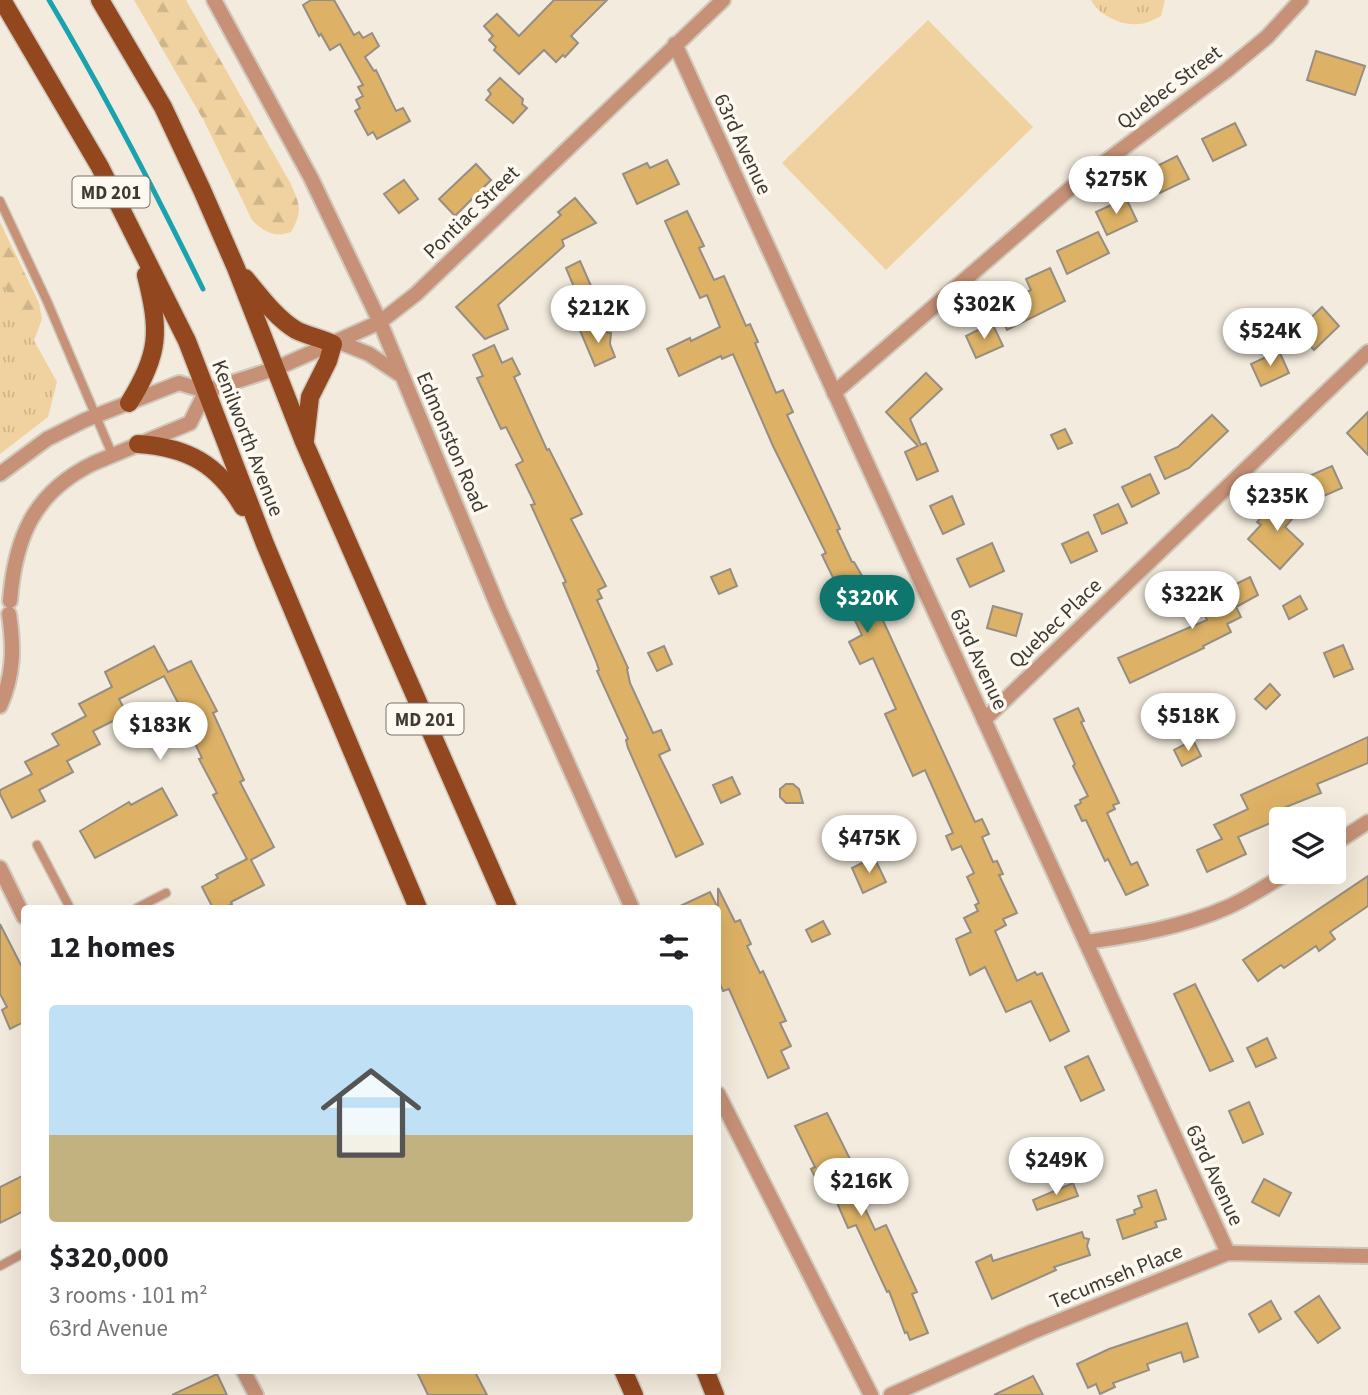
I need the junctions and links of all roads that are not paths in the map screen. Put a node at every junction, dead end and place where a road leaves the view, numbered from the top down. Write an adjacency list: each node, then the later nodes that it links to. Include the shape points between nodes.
1 (2, 0): 8 (main road, Kenilworth Avenue / MD 201, via 100,167)
2 (100, 0): 9 (main road, MD 201, via 163,107)
3 (214, 0): 10 (street, Edmonston Road, via 311,178)
4 (723, 0): 6 (street, Pontiac Street)
5 (1301, 0): 16 (street, Quebec Street, via 1257,45 1073,186)
6 (675, 44): 10 (street, Pontiac Street, via 416,294); 16 (street, 63rd Avenue)
7 (0, 201): 18 (lane)
8 (139, 248): 15 (main road, Kenilworth Avenue / MD 201, via 187,341); 17 (main road, via 156,341 152,362)
9 (236, 268): 11 (main road, via 297,330); 13 (main road, MD 201)
10 (380, 322): 11 (street, Pontiac Street); 14 (street, Edmonston Road)
11 (336, 343): 13 (street, Pontiac Street); 14 (street, via 369,354); 19 (main road, via 310,397)
12 (1368, 352): 28 (street, Quebec Place)
13 (277, 368): 15 (street, Pontiac Street); 19 (main road, MD 201)
14 (401, 376): 39 (street, Edmonston Road)
15 (206, 391): 17 (street, via 179,383); 20 (street, via 190,423); 23 (main road, Kenilworth Avenue / MD 201)
16 (834, 393): 28 (street, 63rd Avenue)
17 (129, 403): 18 (street)
18 (96, 415): 21 (lane); 22 (street, via 47,439)
19 (304, 442): 38 (main road, MD 201)
20 (138, 444): 21 (street); 23 (main road, via 174,448 200,461 235,493)
21 (112, 454): 25 (street, via 63,481 39,507 22,537 13,567)
22 (0, 474)
23 (265, 544): 37 (main road, Kenilworth Avenue / MD 201)
24 (0, 569): 25 (street)
25 (10, 607): 26 (street); 27 (street, via 13,663)
26 (0, 633)
27 (0, 706)
28 (984, 720): 41 (street, 63rd Avenue)
29 (1368, 822): 30 (street)
30 (1346, 836)
31 (37, 845): 35 (lane)
32 (0, 868): 40 (street)
33 (1269, 884): 41 (street, via 1230,906 1182,924)
34 (166, 893): 36 (lane)
35 (67, 905)
36 (143, 905)
37 (417, 905)
38 (507, 905)
39 (631, 905)
40 (21, 911)
41 (1086, 942): 43 (street, 63rd Avenue)
42 (721, 1100): 53 (street)
43 (1228, 1254): 45 (street, Tecumseh Place); 54 (street, Tecumseh Place, via 1032,1332)
44 (21, 1255): 46 (lane)
45 (1368, 1256)
46 (0, 1266)
47 (245, 1374): 50 (street)
48 (625, 1374): 51 (main road)
49 (707, 1374): 52 (main road)
50 (256, 1395)
51 (634, 1395)
52 (715, 1395)
53 (871, 1395)
54 (891, 1395)

